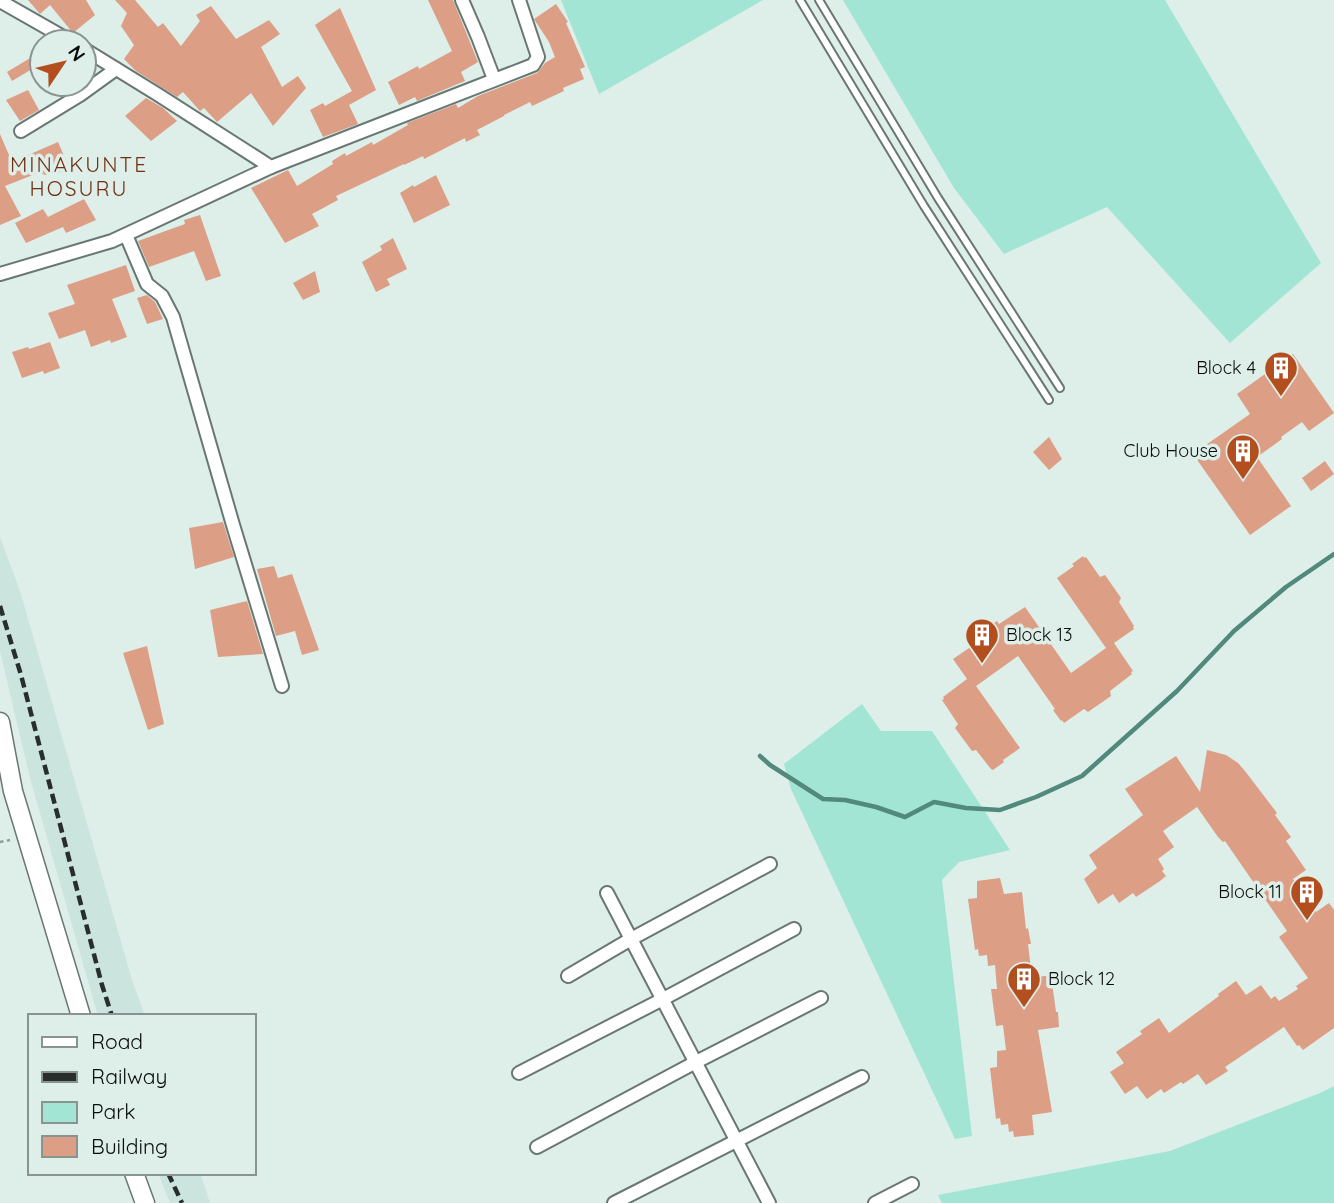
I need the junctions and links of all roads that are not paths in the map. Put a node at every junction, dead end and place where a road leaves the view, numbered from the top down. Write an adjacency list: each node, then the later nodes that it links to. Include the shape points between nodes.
1 (462, 0): 9 (street)
2 (519, 0): 9 (street, via 538,57 533,65)
3 (800, 0): 15 (lane, via 924,206)
4 (820, 0): 14 (lane, via 938,198)
5 (0, 1): 6 (street)
6 (47, 28)
7 (98, 57): 8 (street)
8 (117, 69): 10 (street); 11 (street)
9 (494, 79): 11 (street)
10 (21, 131)
11 (271, 167): 12 (street)
12 (126, 235): 13 (street); 16 (street, via 147,284 162,296 173,317)
13 (0, 274)
14 (1060, 388)
15 (1049, 400)
16 (282, 686)
17 (0, 722): 25 (main road, via 13,791)
18 (770, 864): 21 (street)
19 (607, 893): 21 (street)
20 (794, 929): 24 (street)
21 (631, 939): 22 (street); 24 (street)
22 (568, 976)
23 (821, 998): 26 (street)
24 (663, 999): 26 (street); 27 (street)
25 (80, 1014)
26 (696, 1062): 29 (street); 30 (street)
27 (519, 1073)
28 (862, 1077): 29 (street)
29 (737, 1141): 34 (street); 35 (street)
30 (537, 1147)
31 (135, 1175): 33 (main road)
32 (912, 1184): 36 (street)
33 (145, 1203)
34 (614, 1203)
35 (769, 1203)
36 (875, 1203)

